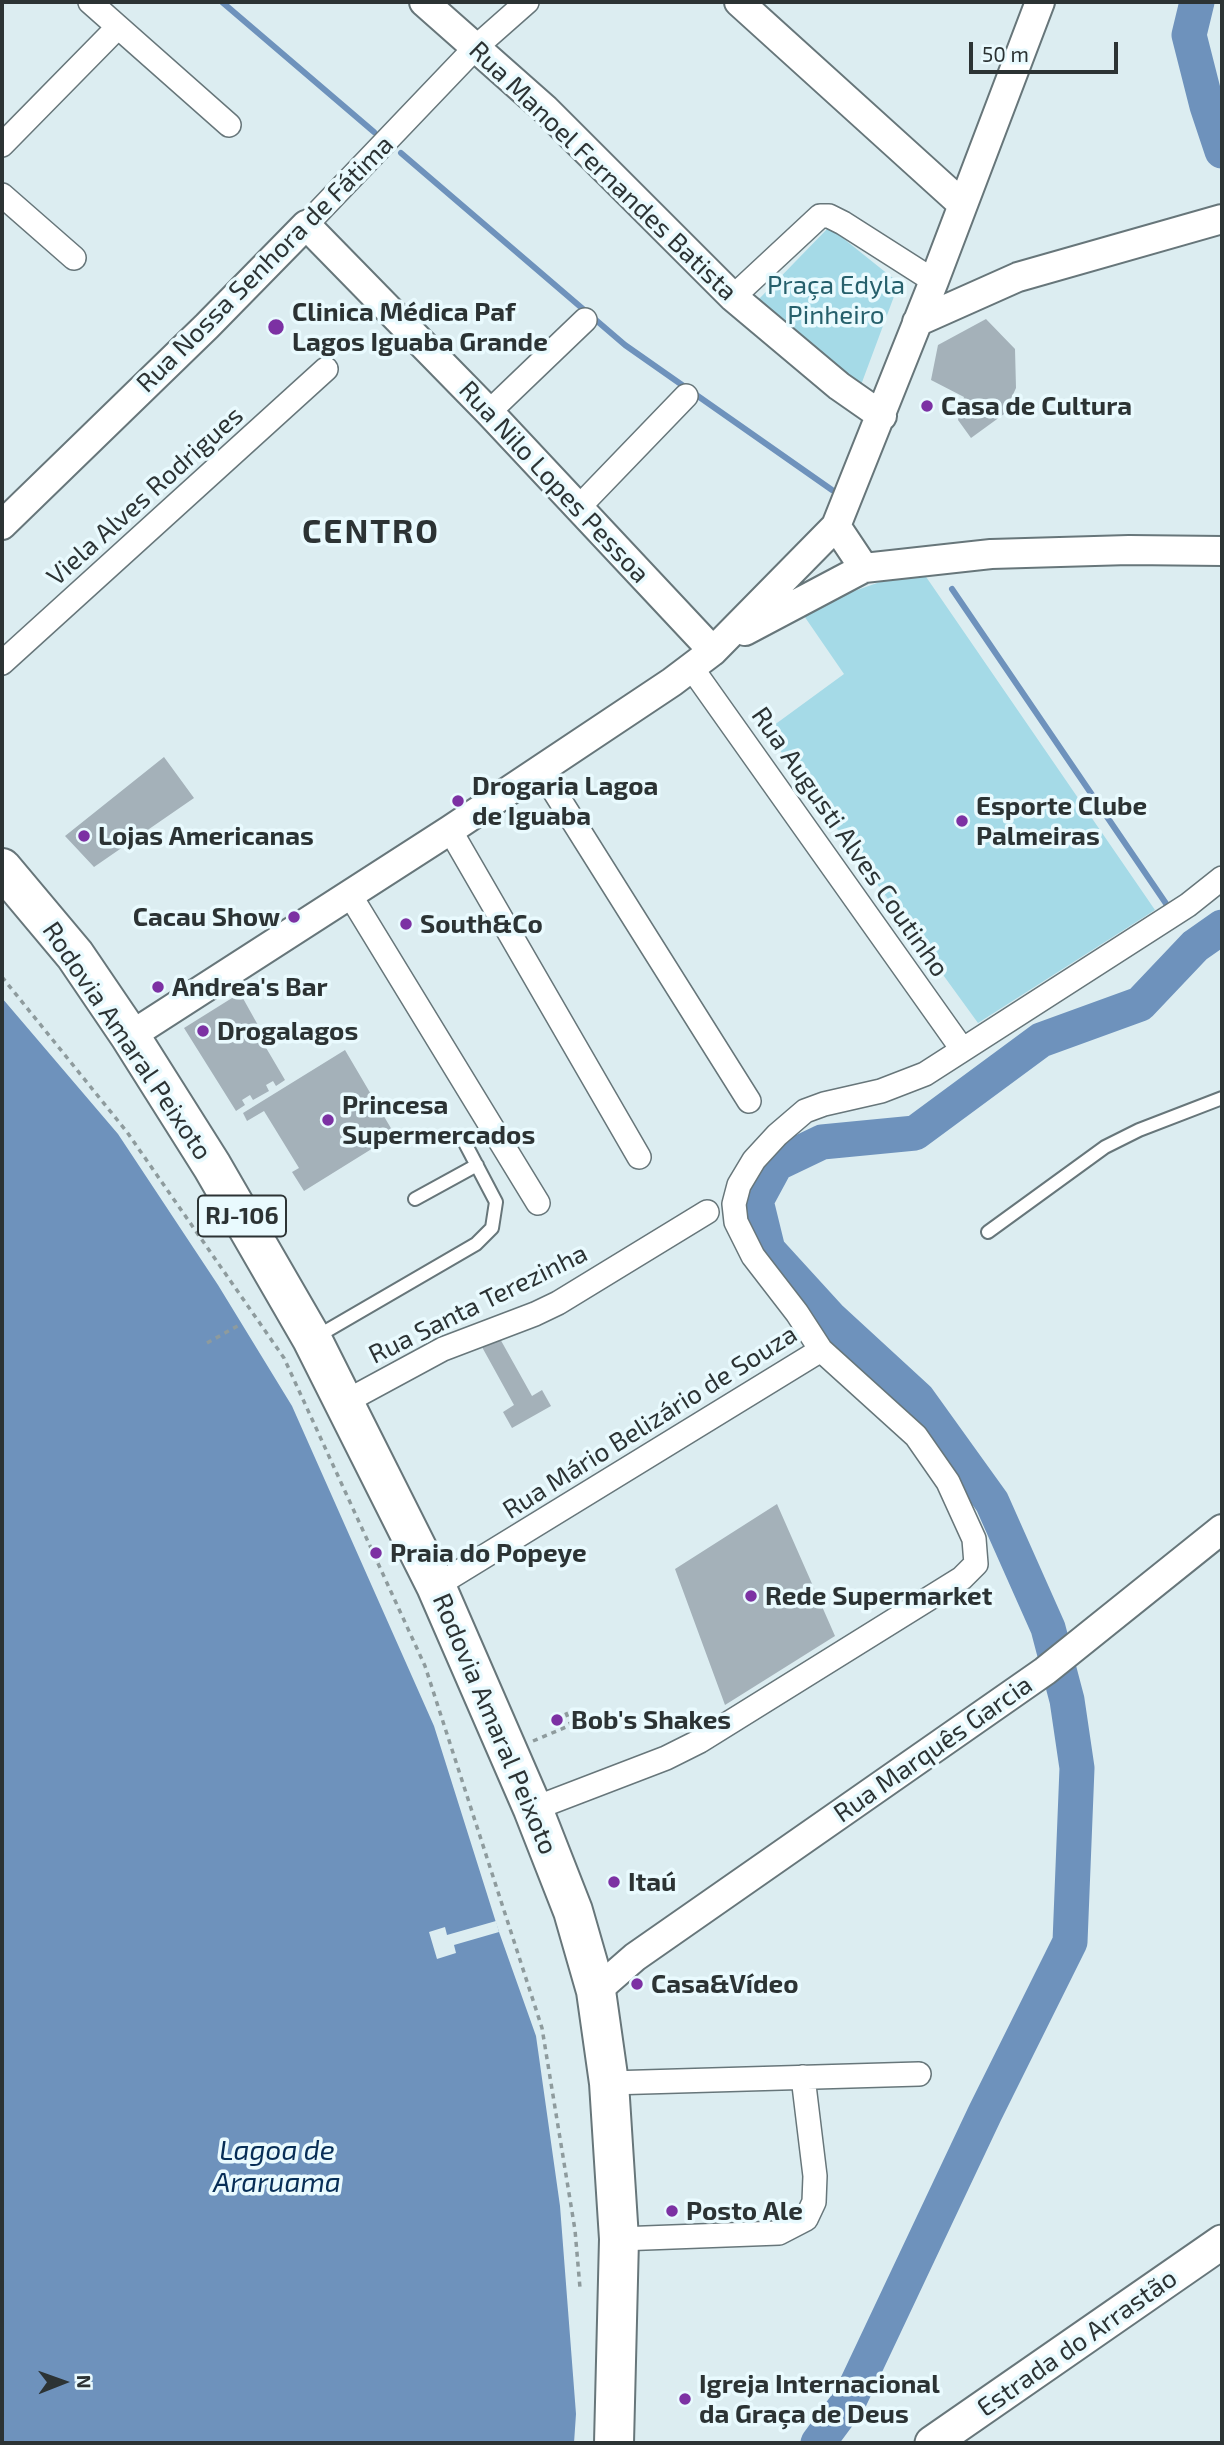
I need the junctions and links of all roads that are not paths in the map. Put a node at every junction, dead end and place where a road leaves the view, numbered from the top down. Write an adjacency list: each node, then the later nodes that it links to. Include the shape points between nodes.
1 (90, 2): 6 (street)
2 (424, 2): 7 (street, Rua Manoel Fernandes Batista)
3 (527, 2): 7 (street, Rua Nossa Senhora de Fátima)
4 (738, 2): 11 (street)
5 (1040, 2): 11 (street)
6 (117, 28): 8 (street); 9 (street)
7 (476, 47): 13 (street, Rua Nossa Senhora de Fátima); 16 (street, Rua Manoel Fernandes Batista, via 545,109)
8 (229, 125)
9 (2, 145)
10 (2, 195): 14 (street)
11 (962, 204): 15 (street)
12 (1222, 219): 18 (street, via 1018,277)
13 (306, 225): 21 (street, Rua Nilo Lopes Pessoa); 24 (street, Rua Nossa Senhora de Fátima)
14 (74, 258)
15 (934, 281): 16 (street, via 843,223 820,216); 18 (street)
16 (733, 297): 22 (street, Rua Manoel Fernandes Batista)
17 (585, 320): 21 (street)
18 (917, 322): 22 (street)
19 (326, 369): 30 (street, Viela Alves Rodrigues)
20 (686, 396): 23 (street)
21 (489, 412): 23 (street, Rua Nilo Lopes Pessoa)
22 (882, 416): 25 (street)
23 (579, 506): 29 (street, Rua Nilo Lopes Pessoa)
24 (2, 525)
25 (836, 526): 27 (street); 28 (street)
26 (1222, 551): 27 (street, via 991,554)
27 (864, 569): 28 (street)
28 (784, 595): 29 (street)
29 (702, 659): 31 (street); 37 (street, Rua Augusti Alves Coutinho)
30 (2, 663)
31 (541, 770): 32 (street); 39 (street)
32 (450, 830): 35 (street); 41 (street)
33 (2, 868): 36 (highway, Rodovia Amaral Peixoto / RJ-106, via 75,956)
34 (1222, 878): 37 (street, via 1188,905)
35 (350, 895): 36 (street); 44 (street)
36 (130, 1036): 47 (highway, Rodovia Amaral Peixoto / RJ-106)
37 (962, 1049): 48 (street, via 899,1086 805,1111 754,1160 739,1185 736,1222 753,1256)
38 (1222, 1098): 46 (lane, via 1105,1147)
39 (748, 1101)
40 (465, 1143): 42 (lane)
41 (639, 1157)
42 (477, 1165): 43 (lane); 47 (lane, via 496,1202 492,1228 476,1244)
43 (415, 1199)
44 (538, 1203)
45 (707, 1212): 49 (street, Rua Santa Terezinha, via 558,1303 443,1349)
46 (988, 1232)
47 (312, 1339): 49 (highway, Rodovia Amaral Peixoto / RJ-106)
48 (821, 1350): 51 (street, Rua Mário Belizário de Souza); 52 (street, via 916,1436 948,1482 974,1539 976,1564 962,1578 822,1660 700,1741 666,1759)
49 (345, 1402): 51 (highway, Rodovia Amaral Peixoto / RJ-106)
50 (1222, 1529): 53 (street, Rua Marquês Garcia, via 1045,1671 635,1957)
51 (436, 1586): 52 (highway, Rodovia Amaral Peixoto / RJ-106)
52 (533, 1809): 53 (highway, Rodovia Amaral Peixoto / RJ-106, via 573,1911)
53 (592, 1975): 56 (highway, Rodovia Amaral Peixoto / RJ-106)
54 (919, 2074): 55 (street)
55 (803, 2077): 56 (street); 57 (street, via 815,2176 814,2202 806,2219 779,2233)
56 (609, 2083): 57 (highway, Rodovia Amaral Peixoto / RJ-106)
57 (619, 2239): 59 (highway, Rodovia Amaral Peixoto / RJ-106)
58 (1222, 2242): 60 (main road, Estrada do Arrastão)
59 (614, 2443)
60 (932, 2443)

